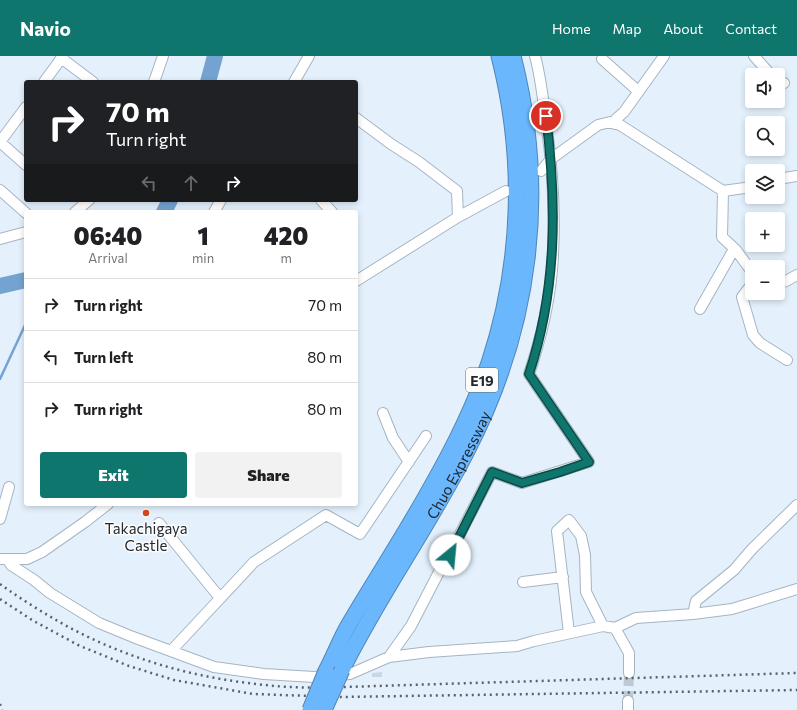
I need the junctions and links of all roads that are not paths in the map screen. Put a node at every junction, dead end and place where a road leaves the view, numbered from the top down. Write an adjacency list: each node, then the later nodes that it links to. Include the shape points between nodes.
1 (163, 56): 13 (street)
2 (309, 56): 14 (street)
3 (499, 56): 65 (highway, Chuo Expressway / E19, bridge, via 514,140 517,210 512,262 502,317 491,357 472,407 452,448 430,490 347,628)
4 (512, 56): 66 (highway, Chuo Expressway / E19, bridge, via 527,127 531,217 525,280 506,358 486,411 467,451 360,634)
5 (535, 56): 20 (street, via 540,74)
6 (664, 56): 15 (street)
7 (754, 56): 10 (street)
8 (62, 57): 11 (street); 12 (street)
9 (602, 59): 15 (street)
10 (765, 68)
11 (45, 80)
12 (91, 80)
13 (155, 80)
14 (295, 80)
15 (638, 91): 18 (street, via 616,119)
16 (24, 109): 19 (street)
17 (358, 119): 34 (street, via 457,191)
18 (615, 124): 20 (street, via 610,122 598,125); 28 (street)
19 (0, 142): 21 (street)
20 (551, 158): 22 (street); 63 (street, via 552,270 538,348 529,374 589,462 522,483 492,472 411,626)
21 (24, 163)
22 (541, 172)
23 (797, 176): 24 (street)
24 (785, 178)
25 (745, 188): 28 (street)
26 (0, 190): 33 (street)
27 (506, 191): 34 (street)
28 (723, 191): 37 (street, via 722,237)
29 (86, 202): 31 (street)
30 (323, 202): 32 (street)
31 (76, 210)
32 (330, 210)
33 (24, 211)
34 (458, 217): 40 (street)
35 (24, 233): 36 (street)
36 (0, 239)
37 (734, 249): 38 (street); 43 (street)
38 (745, 263)
39 (797, 275): 41 (street)
40 (358, 280)
41 (785, 281)
42 (745, 293): 44 (street, via 742,297 753,335 760,343)
43 (700, 309)
44 (787, 360)
45 (383, 413): 47 (street, via 393,438)
46 (426, 436): 47 (street)
47 (409, 462): 57 (street, via 360,534 326,515 254,562)
48 (9, 487): 51 (street)
49 (797, 505): 58 (street, via 734,570 696,601)
50 (105, 506): 53 (street, via 42,552 27,559)
51 (0, 519)
52 (159, 523): 57 (street)
53 (4, 559): 62 (street, via 50,593 99,623)
54 (563, 577): 55 (street); 59 (street, via 557,531 569,520 581,536 585,555 586,592); 61 (street)
55 (523, 582)
56 (797, 589): 58 (street, via 732,609)
57 (220, 598): 62 (street)
58 (693, 614): 60 (street, via 636,618)
59 (603, 626): 60 (street); 61 (street)
60 (615, 628): 64 (street, via 629,653)
61 (569, 633): 63 (street, via 517,646)
62 (171, 651): 63 (street, via 214,667 314,677 350,674)
63 (389, 657)
64 (629, 673)
65 (310, 710)
66 (324, 710)

